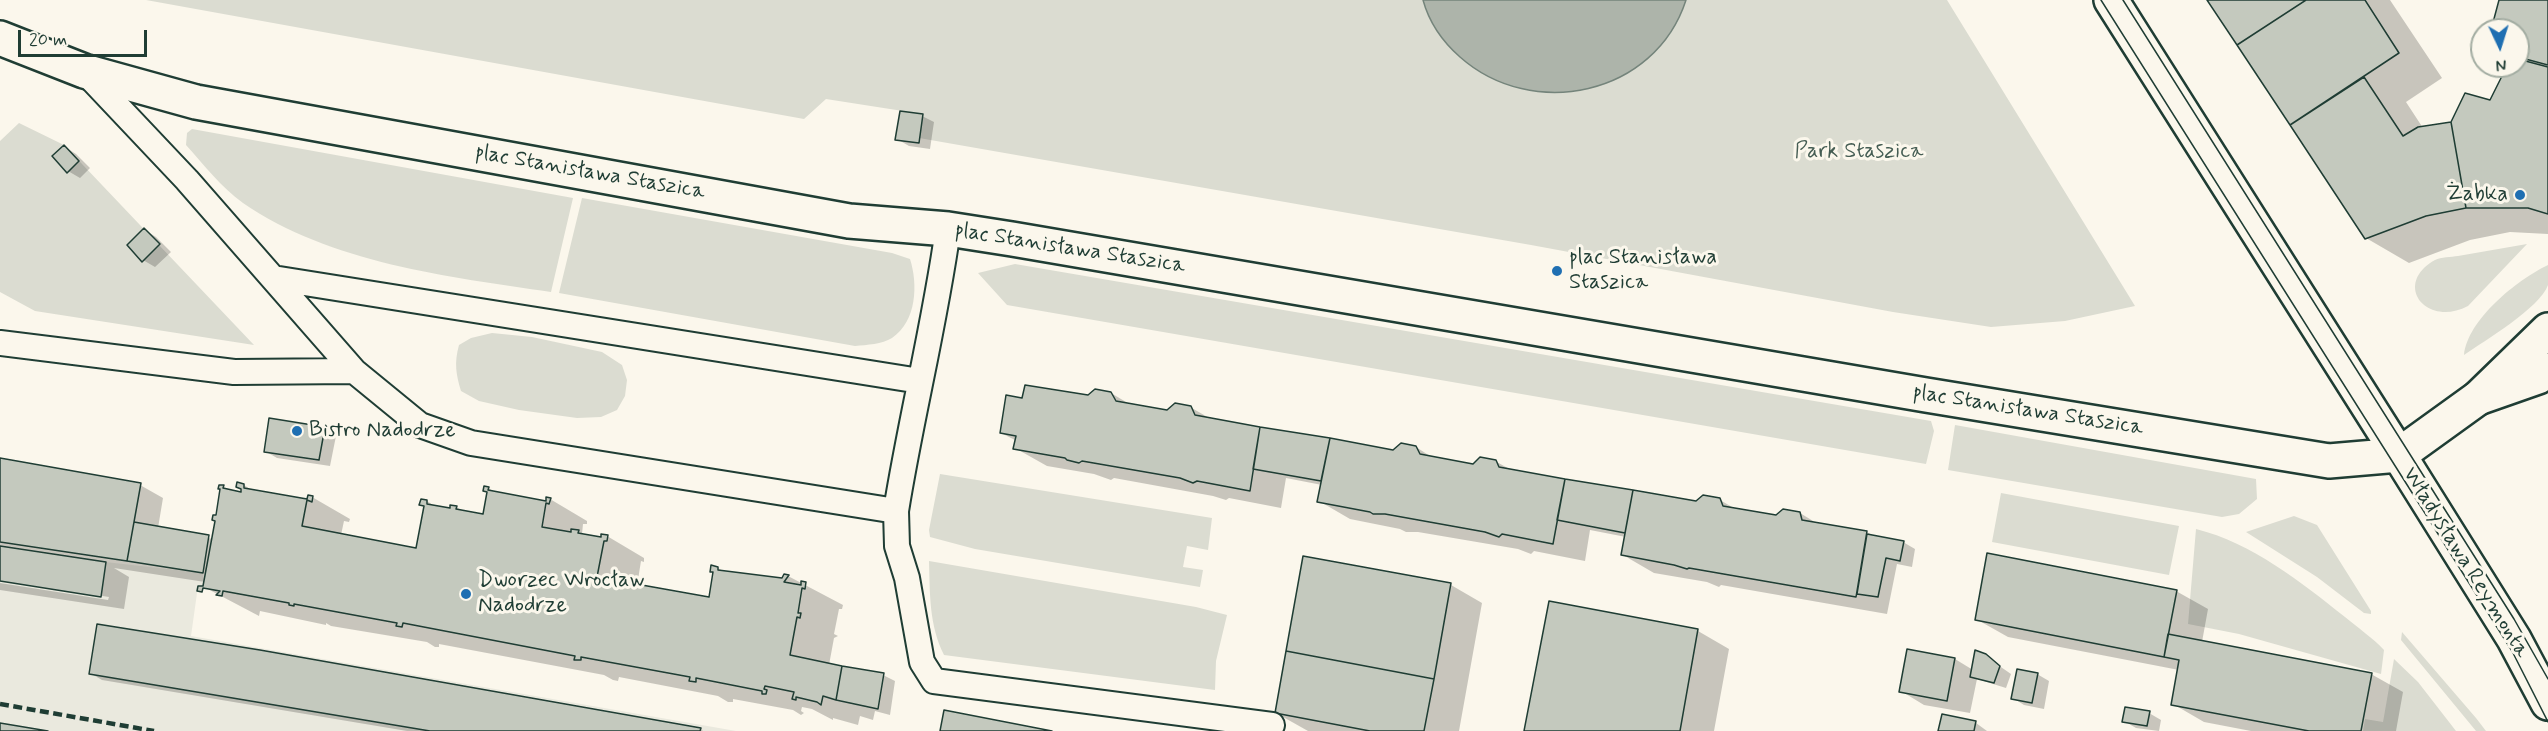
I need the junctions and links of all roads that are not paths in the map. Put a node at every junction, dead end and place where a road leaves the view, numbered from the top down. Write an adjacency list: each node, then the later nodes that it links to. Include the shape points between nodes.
1 (2112, 0): 12 (street)
2 (0, 38): 3 (street, plac Stanisława Staszica)
3 (84, 71): 4 (street, plac Stanisława Staszica, via 196,102 261,114 849,221); 5 (lane)
4 (948, 229): 10 (lane); 12 (street, plac Stanisława Staszica, via 2329,461)
5 (273, 278): 8 (lane); 10 (lane)
6 (2548, 330): 11 (street)
7 (0, 343): 8 (lane, via 234,372)
8 (354, 370): 13 (lane, via 420,425 471,443)
9 (2548, 370): 11 (street)
10 (920, 381): 13 (lane)
11 (2478, 398): 12 (street)
12 (2399, 455): 14 (street, Władysława Reymonta, via 2514,639)
13 (896, 511): 15 (lane, via 897,546 908,578 922,662 934,681)
14 (2548, 704)
15 (1272, 725)

